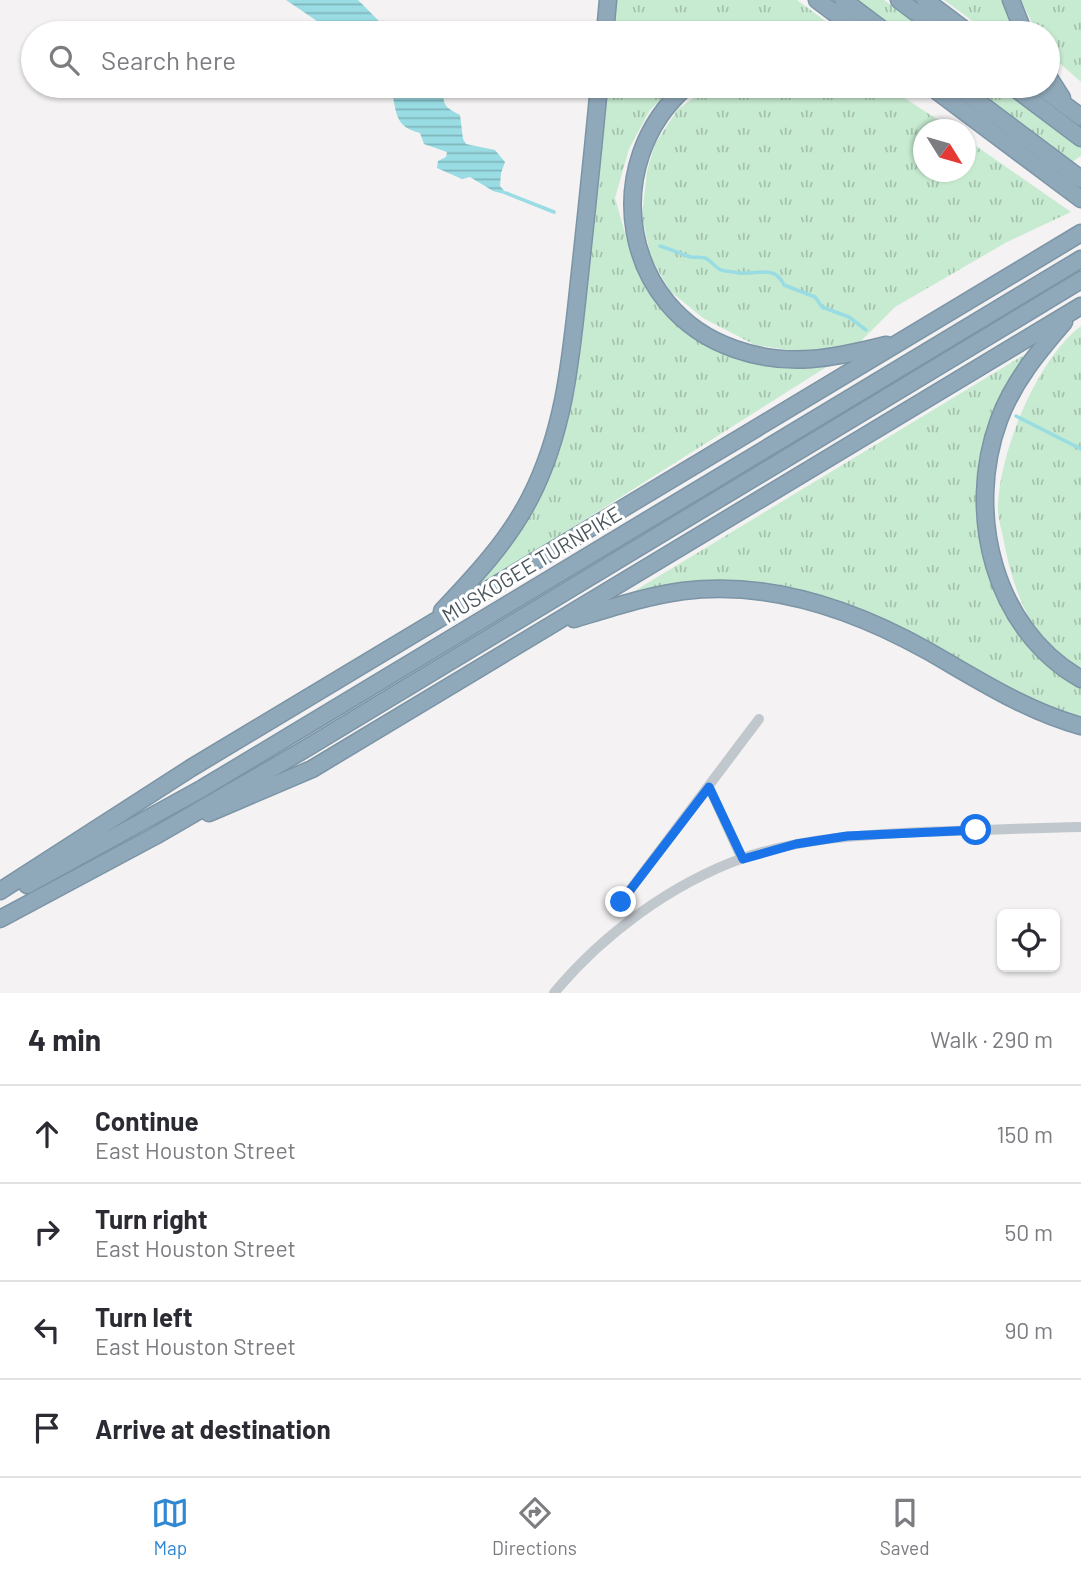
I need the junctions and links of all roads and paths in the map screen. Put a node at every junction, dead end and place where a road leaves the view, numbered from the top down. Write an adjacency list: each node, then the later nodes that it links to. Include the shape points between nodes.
1 (608, 0): 7 (highway)
2 (817, 0): 8 (highway)
3 (843, 0): 9 (highway)
4 (899, 0): 10 (highway)
5 (925, 0): 11 (highway)
6 (1011, 0): 12 (highway)
7 (606, 21)
8 (845, 21)
9 (871, 21)
10 (927, 21)
11 (953, 21)
12 (1019, 21)
13 (1060, 96): 20 (highway)
14 (598, 98): 32 (highway, via 568,383 557,432 537,483 512,528)
15 (674, 98): 30 (highway, via 650,130 634,182 633,222 639,250 667,302 710,338 762,357 816,360)
16 (948, 98): 23 (highway)
17 (971, 98): 23 (highway)
18 (1028, 98): 22 (highway)
19 (1055, 98): 20 (highway)
20 (1067, 107): 21 (highway)
21 (1081, 117)
22 (1081, 138)
23 (1046, 163): 24 (highway); 25 (highway)
24 (1081, 179)
25 (1081, 199)
26 (1081, 233): 30 (highway)
27 (1081, 259): 41 (highway, MUSKOGEE TURNPIKE, via 214,781)
28 (1081, 280): 38 (highway, MUSKOGEE TURNPIKE)
29 (1077, 309): 31 (highway); 33 (highway, via 1029,365 1007,402 991,447 985,504 994,563 1015,616 1041,650)
30 (902, 341): 32 (highway)
31 (551, 625): 35 (highway, via 682,591 737,589 791,596 873,622 1013,699); 38 (highway, via 312,769)
32 (428, 626): 40 (highway, via 191,768)
33 (1081, 679)
34 (759, 719): 36 (street)
35 (1081, 726)
36 (709, 787): 39 (street); 42 (street)
37 (1081, 827): 39 (street, via 847,836)
38 (155, 836): 43 (highway, MUSKOGEE TURNPIKE)
39 (743, 859): 44 (street, via 683,887 642,913 597,948)
40 (0, 891)
41 (0, 899)
42 (621, 902)
43 (0, 919)
44 (554, 993)

